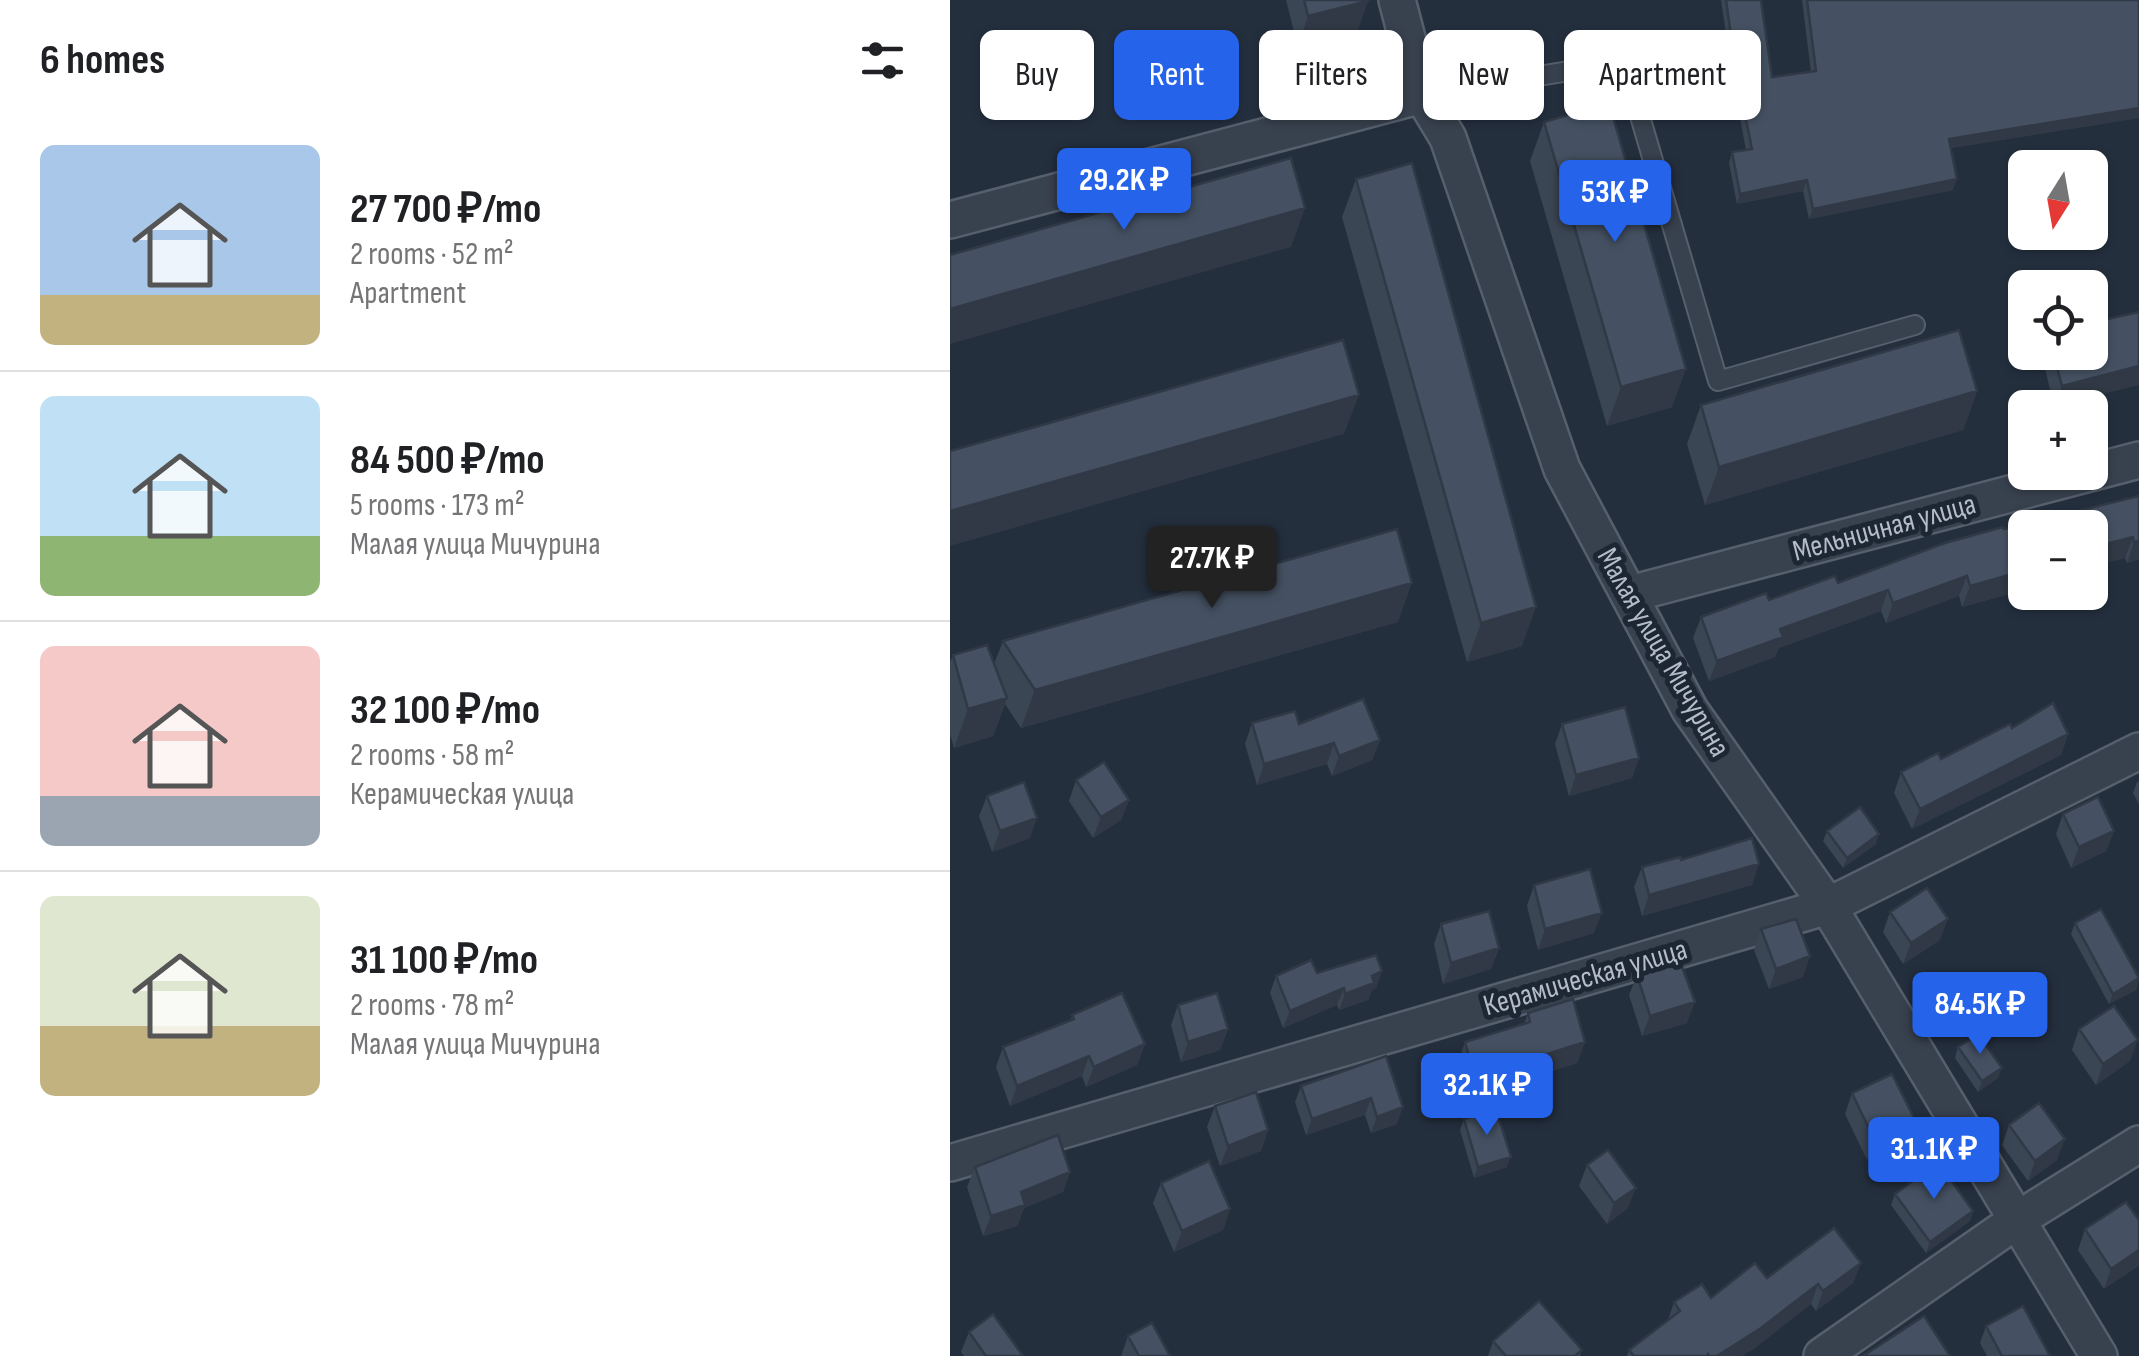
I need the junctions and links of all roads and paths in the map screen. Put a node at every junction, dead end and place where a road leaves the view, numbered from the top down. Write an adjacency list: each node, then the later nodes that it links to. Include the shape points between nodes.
1 (1396, 0): 2 (street, Малая улица Мичурина)
2 (1422, 95): 3 (street); 4 (lane, via 1624,62 1718,381); 6 (street, Малая улица Мичурина, via 1448,138 1562,469)
3 (950, 220)
4 (1915, 326)
5 (2139, 460): 6 (street, Мельничная улица)
6 (1630, 594): 8 (street, Малая улица Мичурина, via 1690,710)
7 (2139, 751): 8 (street, Керамическая улица)
8 (1828, 906): 10 (street, Керамическая улица); 11 (street, Малая улица Мичурина)
9 (2139, 1144): 11 (street)
10 (950, 1163)
11 (2017, 1220): 12 (street); 13 (street, Малая улица Мичурина)
12 (1822, 1356)
13 (2099, 1356)

